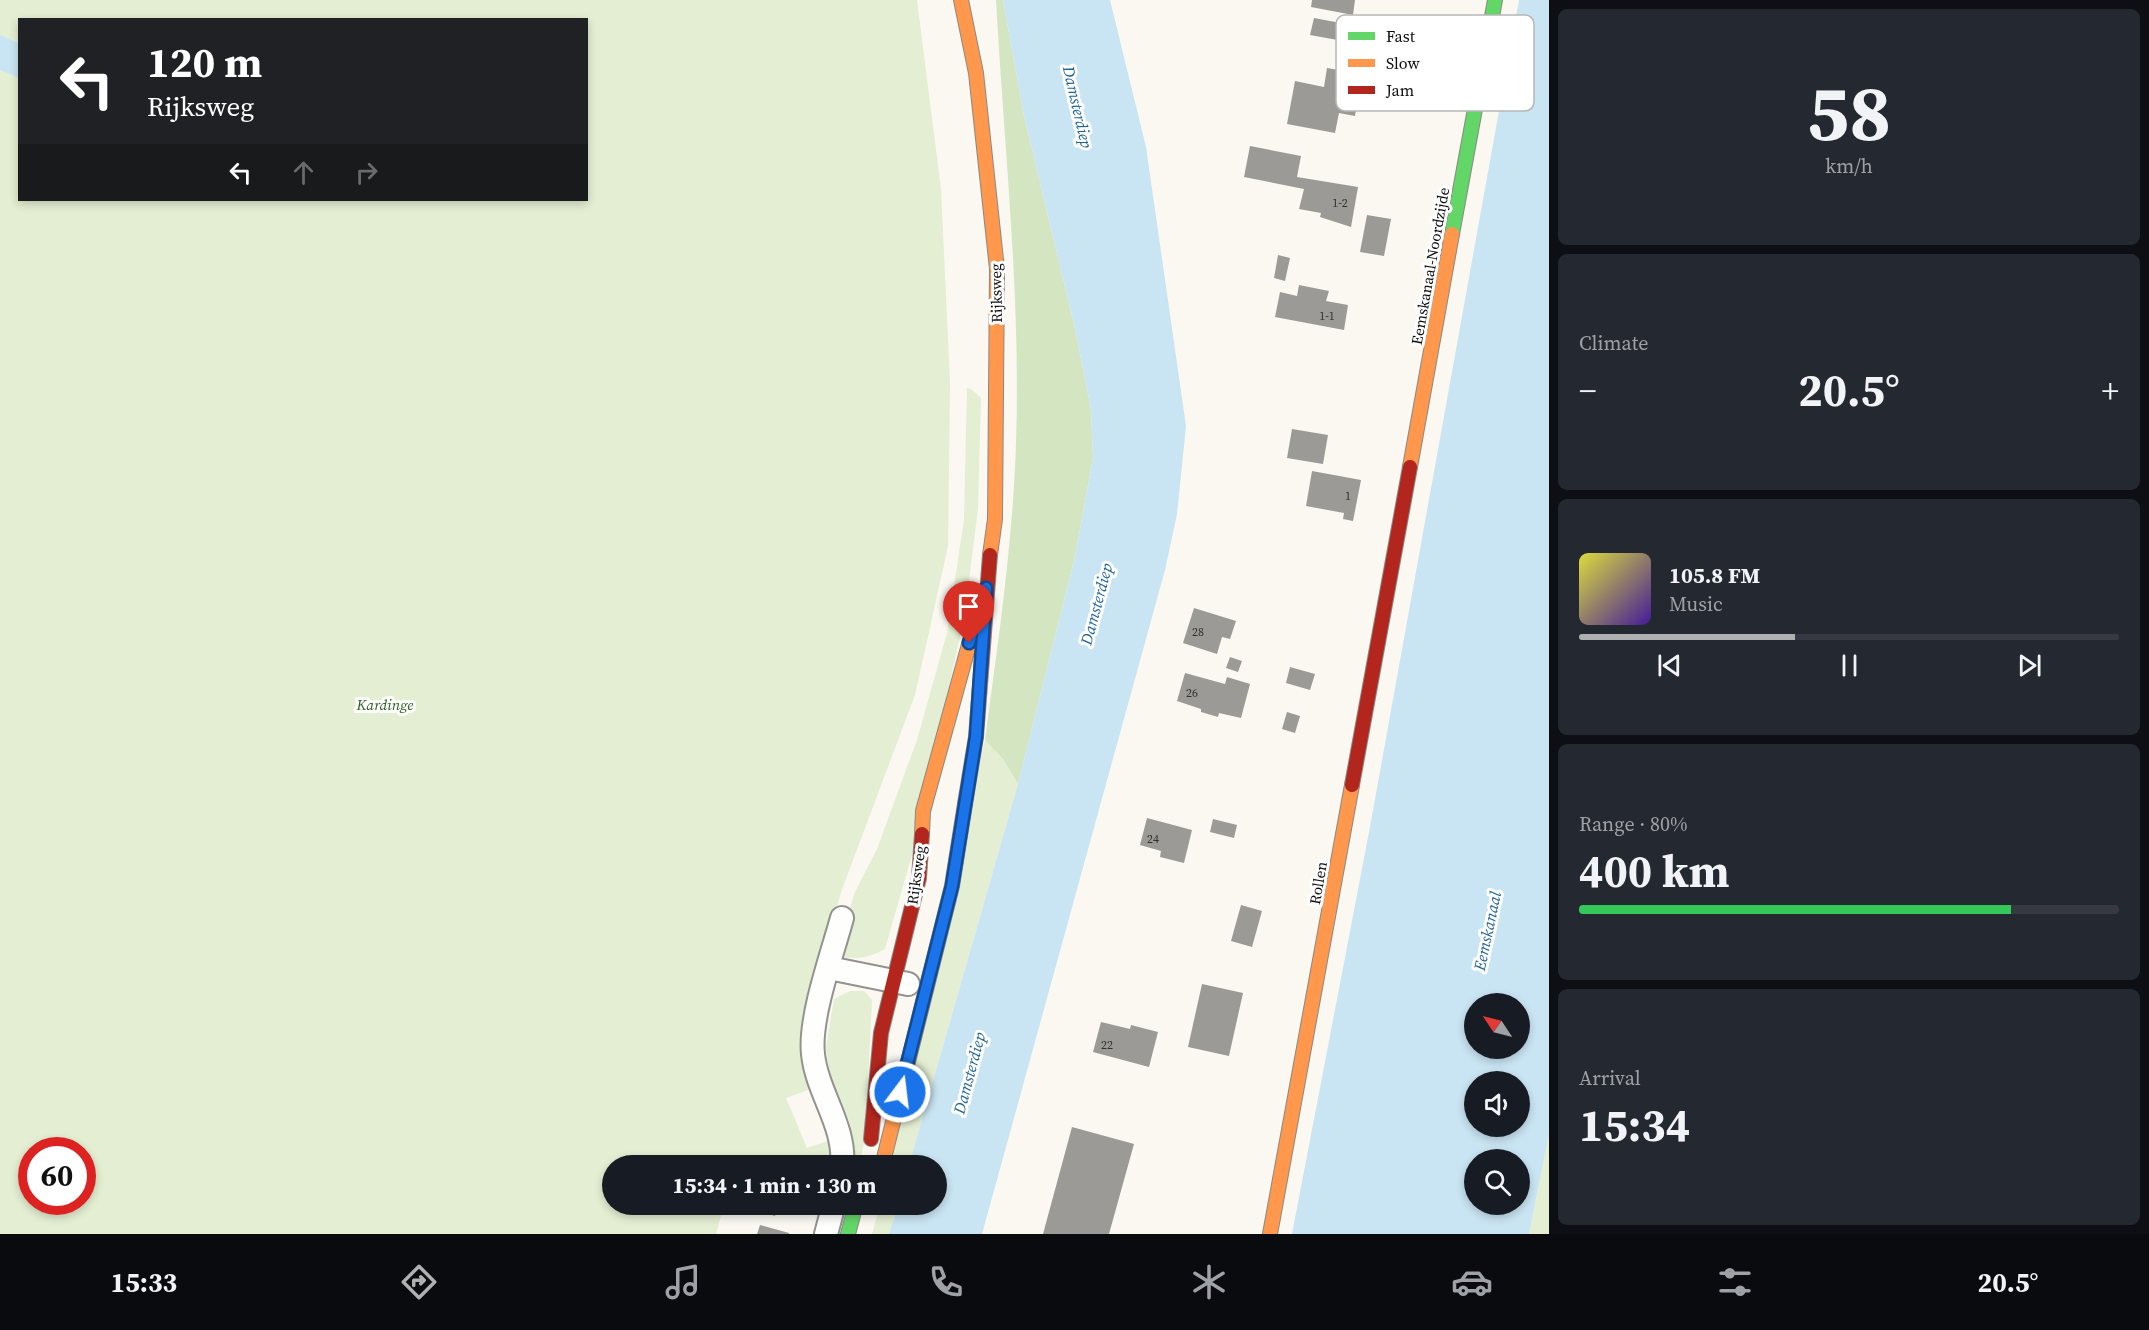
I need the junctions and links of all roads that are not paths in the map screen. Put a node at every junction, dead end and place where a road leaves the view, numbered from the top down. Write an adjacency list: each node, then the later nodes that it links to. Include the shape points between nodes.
1 (961, 0): 6 (main road, Rijksweg, via 976,73 997,269 994,519)
2 (1495, 0): 3 (main road, Eemskanaal-Noordzijde)
3 (1492, 15)
4 (1475, 111): 5 (main road, Eemskanaal-Noordzijde)
5 (1398, 538): 18 (main road, Rollen)
6 (986, 588): 9 (main road, Rijksweg, via 923,811 919,878); 10 (main road, Rijksweg, via 976,737 952,886)
7 (842, 918): 8 (street)
8 (829, 968): 9 (street); 11 (street, via 813,1029 812,1053 840,1135)
9 (896, 981): 10 (street); 12 (main road, Rijksweg, via 880,1034)
10 (927, 989): 13 (main road, Rijksweg)
11 (841, 1155)
12 (869, 1155)
13 (885, 1155)
14 (831, 1215): 16 (street)
15 (853, 1215): 17 (main road)
16 (826, 1234)
17 (848, 1234)
18 (1270, 1234)

